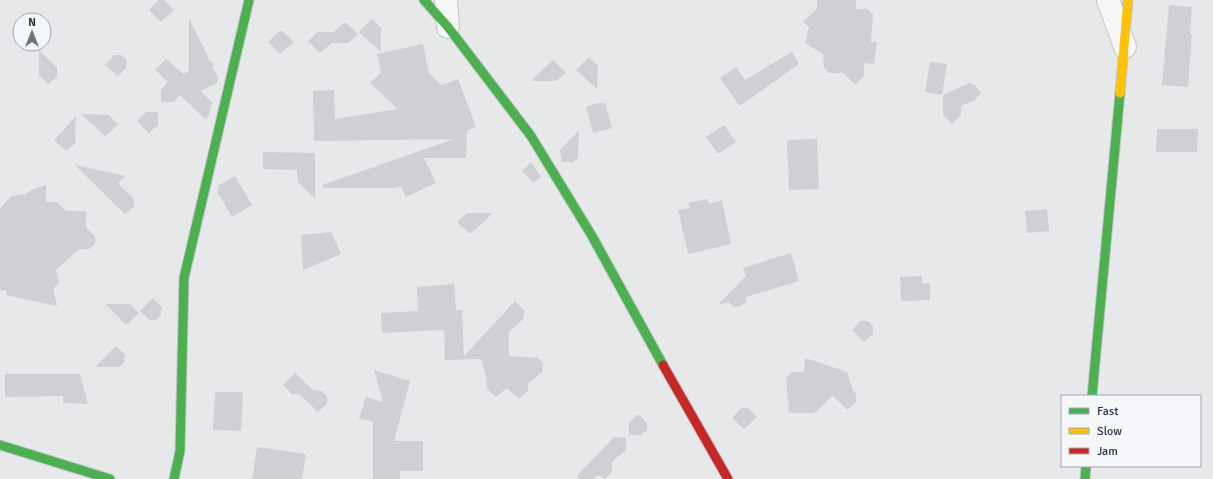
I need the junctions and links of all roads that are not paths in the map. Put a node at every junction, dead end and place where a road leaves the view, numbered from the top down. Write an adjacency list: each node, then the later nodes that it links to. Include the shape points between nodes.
1 (249, 0): 12 (street, via 184,278 180,451)
2 (424, 0): 6 (street)
3 (446, 0): 6 (street)
4 (1108, 0): 7 (street)
5 (1128, 0): 7 (street)
6 (448, 27): 13 (street, via 531,136 592,236)
7 (1125, 47): 8 (street)
8 (1092, 395)
9 (0, 445): 11 (street)
10 (1086, 467): 14 (street)
11 (110, 479)
12 (174, 479)
13 (728, 479)
14 (1085, 479)

